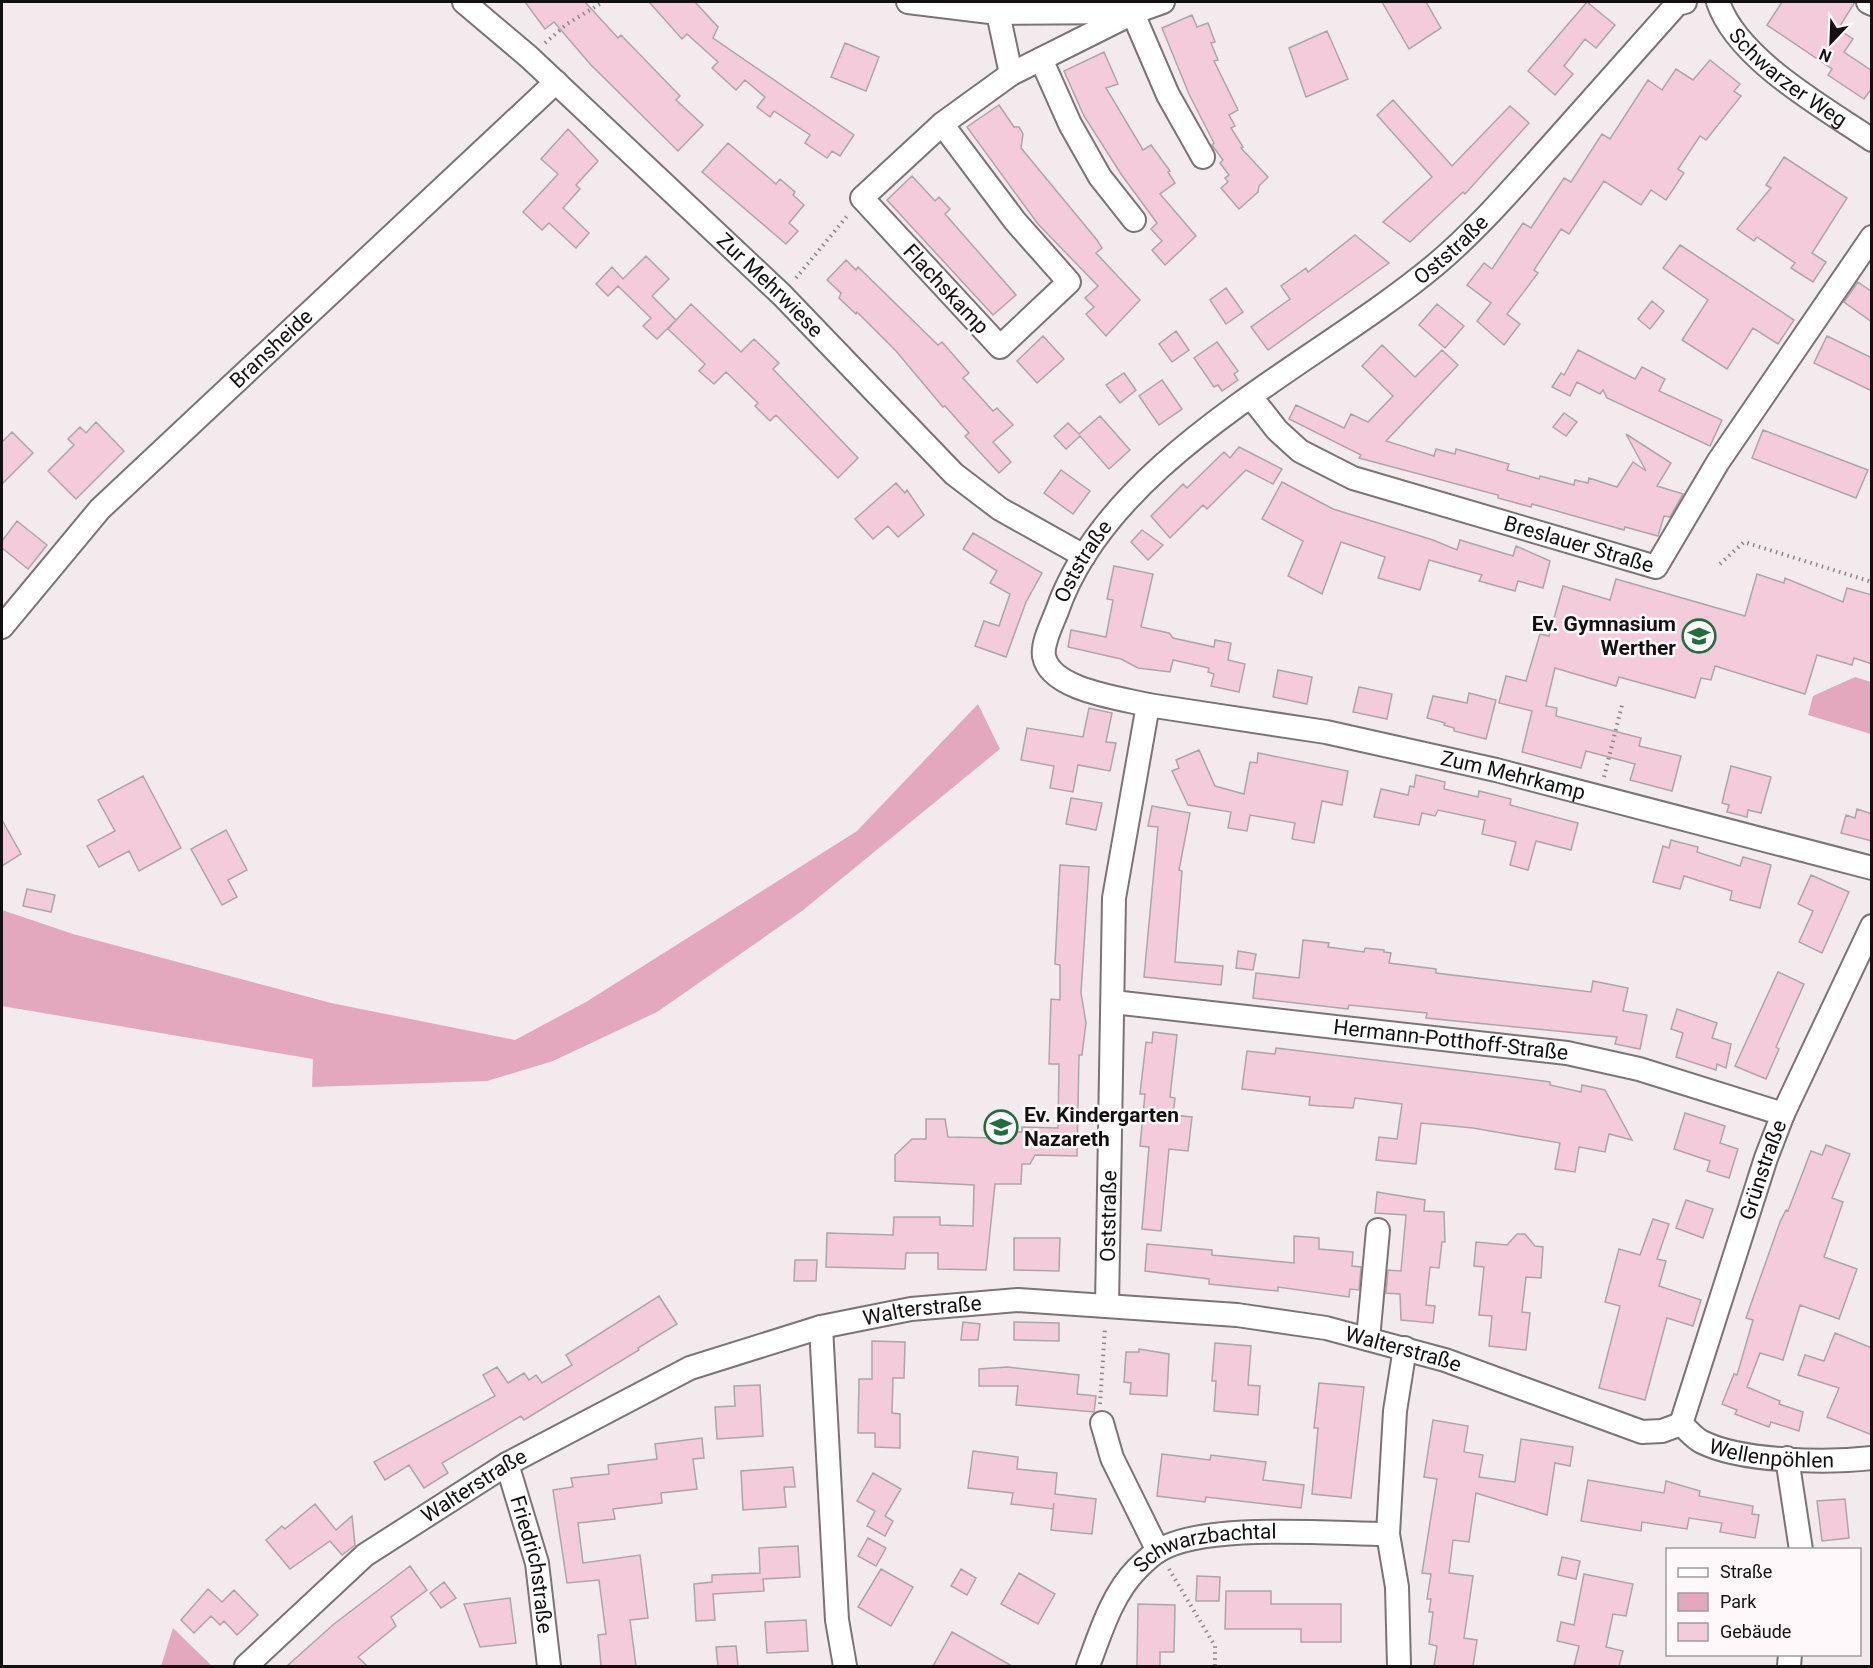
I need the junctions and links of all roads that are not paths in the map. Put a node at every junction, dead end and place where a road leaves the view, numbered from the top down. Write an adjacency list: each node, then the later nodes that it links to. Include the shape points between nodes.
1 (464, 2): 10 (street, Zur Mehrwiese)
2 (908, 2): 7 (street)
3 (1163, 2): 6 (street)
4 (1685, 2): 16 (street, Oststraße, via 1677,4 1497,206 1434,266)
5 (1718, 2): 12 (street, Schwarzer Weg, via 1737,38 1796,89)
6 (1132, 7): 7 (street); 8 (street); 13 (street, via 1168,95)
7 (998, 13): 9 (street)
8 (1041, 59): 9 (street); 14 (street, via 1070,124 1100,177)
9 (1011, 74): 11 (street)
10 (556, 82): 17 (street, Zur Mehrwiese, via 782,295 954,474 1000,509); 18 (street, Bransheide, via 100,508)
11 (942, 123): 11 (street, Flachskamp, via 862,198 1000,347 1070,282 1014,221)
12 (1872, 140)
13 (1203, 157)
14 (1134, 220)
15 (1872, 237): 16 (street, Breslauer Straße, via 1719,462 1656,567 1353,478 1300,451)
16 (1251, 397): 17 (street, Oststraße, via 1126,498)
17 (1084, 556): 19 (street, Oststraße, via 1059,603 1044,656 1053,674 1072,686)
18 (2, 627)
19 (1148, 705): 20 (street, Zum Mehrkamp, via 1326,732 1496,770); 22 (street, Oststraße, via 1114,898)
20 (1872, 868)
21 (1872, 926): 23 (street, Grünstraße)
22 (1113, 1002): 23 (street, Hermann-Potthoff-Straße, via 1567,1053 1639,1069); 25 (street, Oststraße)
23 (1783, 1114): 30 (street, Grünstraße)
24 (1378, 1230): 27 (street)
25 (1107, 1306): 26 (street, Walterstraße, via 1018,1300 910,1309); 27 (street, Walterstraße, via 1237,1315 1326,1328)
26 (821, 1327): 33 (street, Walterstraße, via 690,1368); 39 (street, via 837,1620)
27 (1368, 1339): 28 (street, Walterstraße)
28 (1405, 1348): 30 (street, Walterstraße, via 1641,1431 1662,1431); 34 (street, via 1394,1423)
29 (1102, 1423): 36 (street, via 1112,1458)
30 (1681, 1424): 31 (street, Wellenpöhlen, via 1712,1447 1762,1458)
31 (1787, 1458): 32 (street, Wellenpöhlen); 35 (street)
32 (1872, 1458)
33 (507, 1464): 37 (street, Walterstraße, via 365,1555); 38 (street, Friedrichstraße, via 537,1563)
34 (1388, 1534): 36 (street, Schwarzbachtal, via 1234,1533 1191,1539); 41 (street, via 1397,1587)
35 (1800, 1548)
36 (1158, 1551): 40 (street, Schwarzbachtal, via 1121,1590)
37 (246, 1666)
38 (549, 1666)
39 (845, 1666)
40 (1088, 1666)
41 (1399, 1666)

